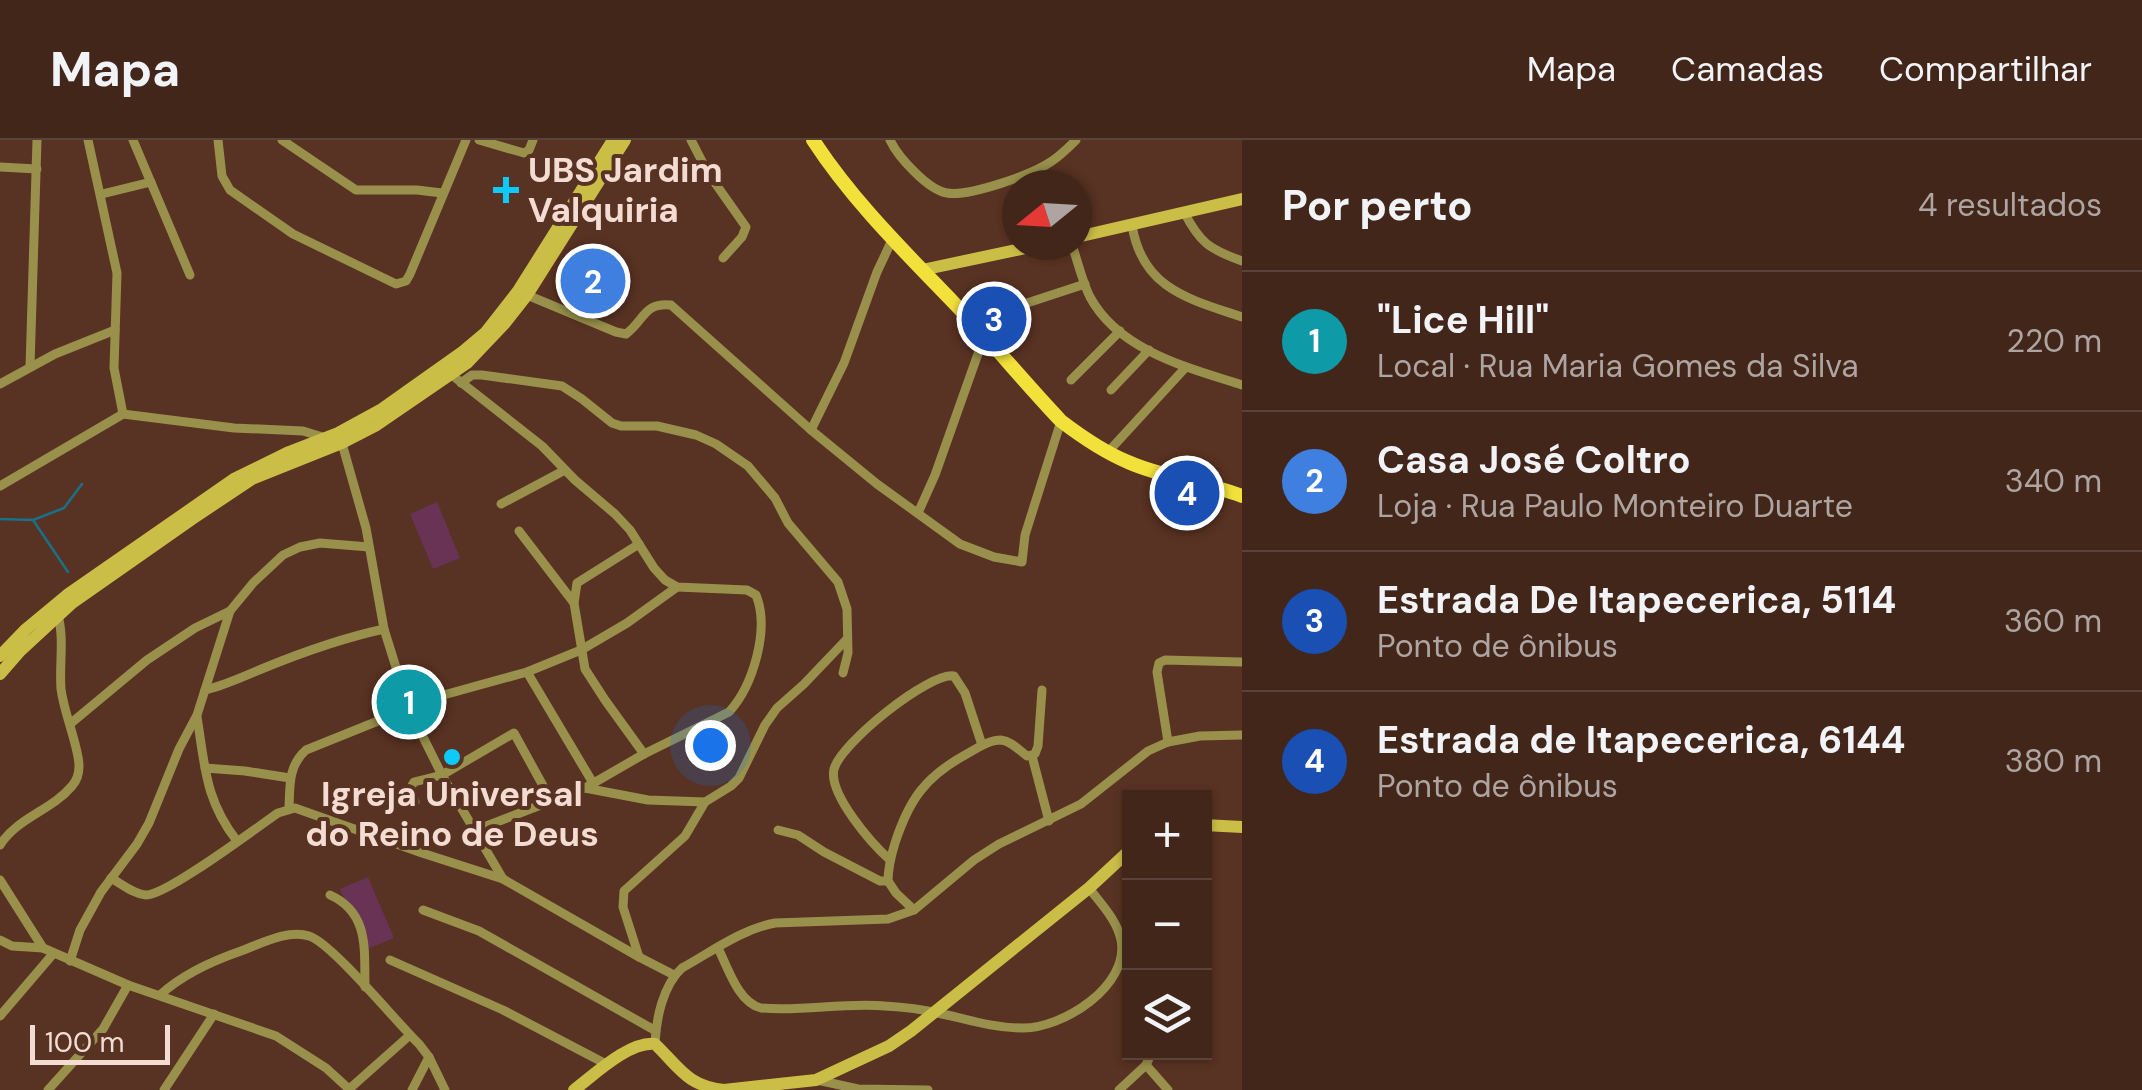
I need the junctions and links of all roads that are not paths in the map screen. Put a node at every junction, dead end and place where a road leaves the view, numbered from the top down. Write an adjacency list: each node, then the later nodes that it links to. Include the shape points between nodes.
1 (37, 140): 16 (street)
2 (88, 140): 19 (street)
3 (133, 140): 17 (street)
4 (218, 140): 18 (street, via 224,182 238,196 292,234 391,283 406,281)
5 (282, 140): 18 (street, via 356,190)
6 (466, 140): 18 (street)
7 (480, 140): 8 (street, via 526,152)
8 (532, 140)
9 (613, 140): 41 (main road, via 532,272)
10 (625, 140): 32 (main road)
11 (691, 140): 26 (street, via 746,227)
12 (812, 140): 24 (main road)
13 (890, 140): 14 (street, via 924,180 948,193 1038,170)
14 (1076, 140)
15 (0, 168): 16 (street)
16 (36, 169): 39 (street)
17 (151, 182): 19 (street); 30 (street)
18 (442, 193)
19 (102, 194): 35 (street, via 118,273)
20 (1242, 199): 21 (main road)
21 (1184, 212): 22 (main road); 28 (street, via 1206,245)
22 (1132, 225): 23 (main road); 34 (street, via 1147,266 1172,291)
23 (1092, 234)
24 (892, 240): 29 (main road); 48 (street)
25 (1002, 253): 29 (main road)
26 (723, 258)
27 (1077, 260): 31 (street)
28 (1242, 260)
29 (922, 270): 37 (main road)
30 (190, 275)
31 (1084, 284): 33 (street); 36 (street)
32 (527, 295): 41 (main road); 48 (street, via 626,334 650,308 671,305)
33 (1021, 305)
34 (1242, 317)
35 (115, 330): 39 (street); 46 (street)
36 (1120, 330): 38 (street); 42 (street)
37 (986, 338): 47 (main road); 55 (street)
38 (1149, 350): 40 (street); 45 (street)
39 (30, 367): 43 (street)
40 (1186, 367): 44 (street); 50 (street)
41 (452, 375): 49 (main road, via 384,420); 51 (street); 64 (street, via 562,386 612,423 667,427 716,444 757,474 838,582 847,610)
42 (1071, 380)
43 (0, 384)
44 (1242, 386)
45 (1111, 390)
46 (123, 414): 49 (street, via 303,431); 52 (street)
47 (1061, 421): 50 (main road); 55 (street, via 1022,562 960,544)
48 (811, 430): 55 (street)
49 (335, 440): 58 (street); 61 (main road, via 252,479)
50 (1108, 452): 53 (main road)
51 (565, 470): 54 (street); 57 (street)
52 (0, 486)
53 (1242, 496)
54 (501, 504)
55 (918, 513)
56 (519, 531): 60 (street)
57 (639, 544): 59 (street); 60 (street, via 577,583)
58 (369, 547): 62 (street, via 320,543 292,550); 63 (street)
59 (677, 587): 65 (street); 78 (street, via 756,595 756,654 746,689 729,712)
60 (574, 603): 65 (street)
61 (56, 610): 67 (main road); 74 (street)
62 (230, 611): 70 (street); 74 (street, via 147,660)
63 (384, 628): 70 (street); 72 (street)
64 (846, 640): 69 (street); 86 (street, via 777,708 739,778)
65 (581, 650): 68 (street); 78 (street, via 593,682)
66 (1242, 662): 76 (street, via 1158,665)
67 (2, 664)
68 (527, 672): 72 (street); 83 (street)
69 (843, 673)
70 (205, 690): 73 (street)
71 (1042, 690): 79 (street)
72 (409, 709): 81 (street); 82 (street, via 306,750)
73 (197, 715): 80 (street); 97 (street, via 150,823)
74 (70, 724): 94 (street, via 79,759 76,782)
75 (1242, 734): 76 (street)
76 (1168, 742): 88 (street)
77 (982, 745): 79 (street, via 1008,742); 96 (street, via 919,791); 96 (street, via 962,689 948,674 854,740 835,778 853,819)
78 (644, 754): 83 (street)
79 (1032, 756): 88 (street)
80 (205, 768): 82 (street); 93 (street, via 215,808)
81 (442, 774): 84 (street, via 412,784); 85 (street, via 514,733); 91 (street)
82 (290, 778): 87 (street)
83 (588, 786): 85 (street); 86 (street, via 648,800)
84 (415, 802)
85 (552, 802): 91 (street)
86 (705, 802): 109 (street, via 685,836 624,891)
87 (289, 808): 93 (street); 98 (street)
88 (1050, 820): 104 (street, via 974,860)
89 (1212, 825): 90 (main road)
90 (1242, 827)
91 (476, 830): 98 (street)
92 (778, 830): 100 (street)
93 (237, 841): 97 (street, via 153,894)
94 (0, 844)
95 (1122, 857): 101 (main road)
96 (890, 860): 100 (street)
97 (111, 878): 111 (street)
98 (503, 879): 109 (street)
99 (0, 880): 106 (street)
100 (888, 881): 104 (street)
101 (1089, 888): 116 (main road); 116 (street, via 1113,920 1122,952 1106,986 1075,1014 1025,1028)
102 (330, 895): 114 (street, via 353,912 364,935)
103 (424, 910): 120 (street, via 480,930)
104 (914, 910): 107 (street, via 888,919 763,926)
105 (0, 940): 106 (street)
106 (43, 948): 108 (street)
107 (718, 948): 112 (street); 116 (street, via 752,1006 880,1005)
108 (53, 954): 111 (street); 118 (street)
109 (639, 957): 112 (street)
110 (390, 960): 123 (street)
111 (70, 961): 113 (street)
112 (674, 974): 120 (street)
113 (128, 985): 115 (street); 127 (street, via 103,1029)
114 (365, 987): 115 (street, via 320,943 298,935 221,958); 119 (street)
115 (160, 995): 117 (street)
116 (935, 1012): 125 (main road, via 888,1046)
117 (212, 1013): 126 (street, via 276,1036); 128 (street)
118 (0, 1016)
119 (410, 1035): 121 (street); 126 (street)
120 (655, 1037): 123 (main road); 125 (main road, via 685,1076 712,1089)
121 (429, 1057): 129 (street); 130 (street)
122 (1148, 1060): 124 (street)
123 (608, 1065): 131 (main road)
124 (1146, 1065): 133 (street); 134 (street)
125 (816, 1080): 132 (street, via 858,1089)
126 (349, 1089)
127 (48, 1090)
128 (164, 1090)
129 (412, 1090)
130 (445, 1090)
131 (574, 1090)
132 (928, 1090)
133 (1119, 1090)
134 (1168, 1090)

